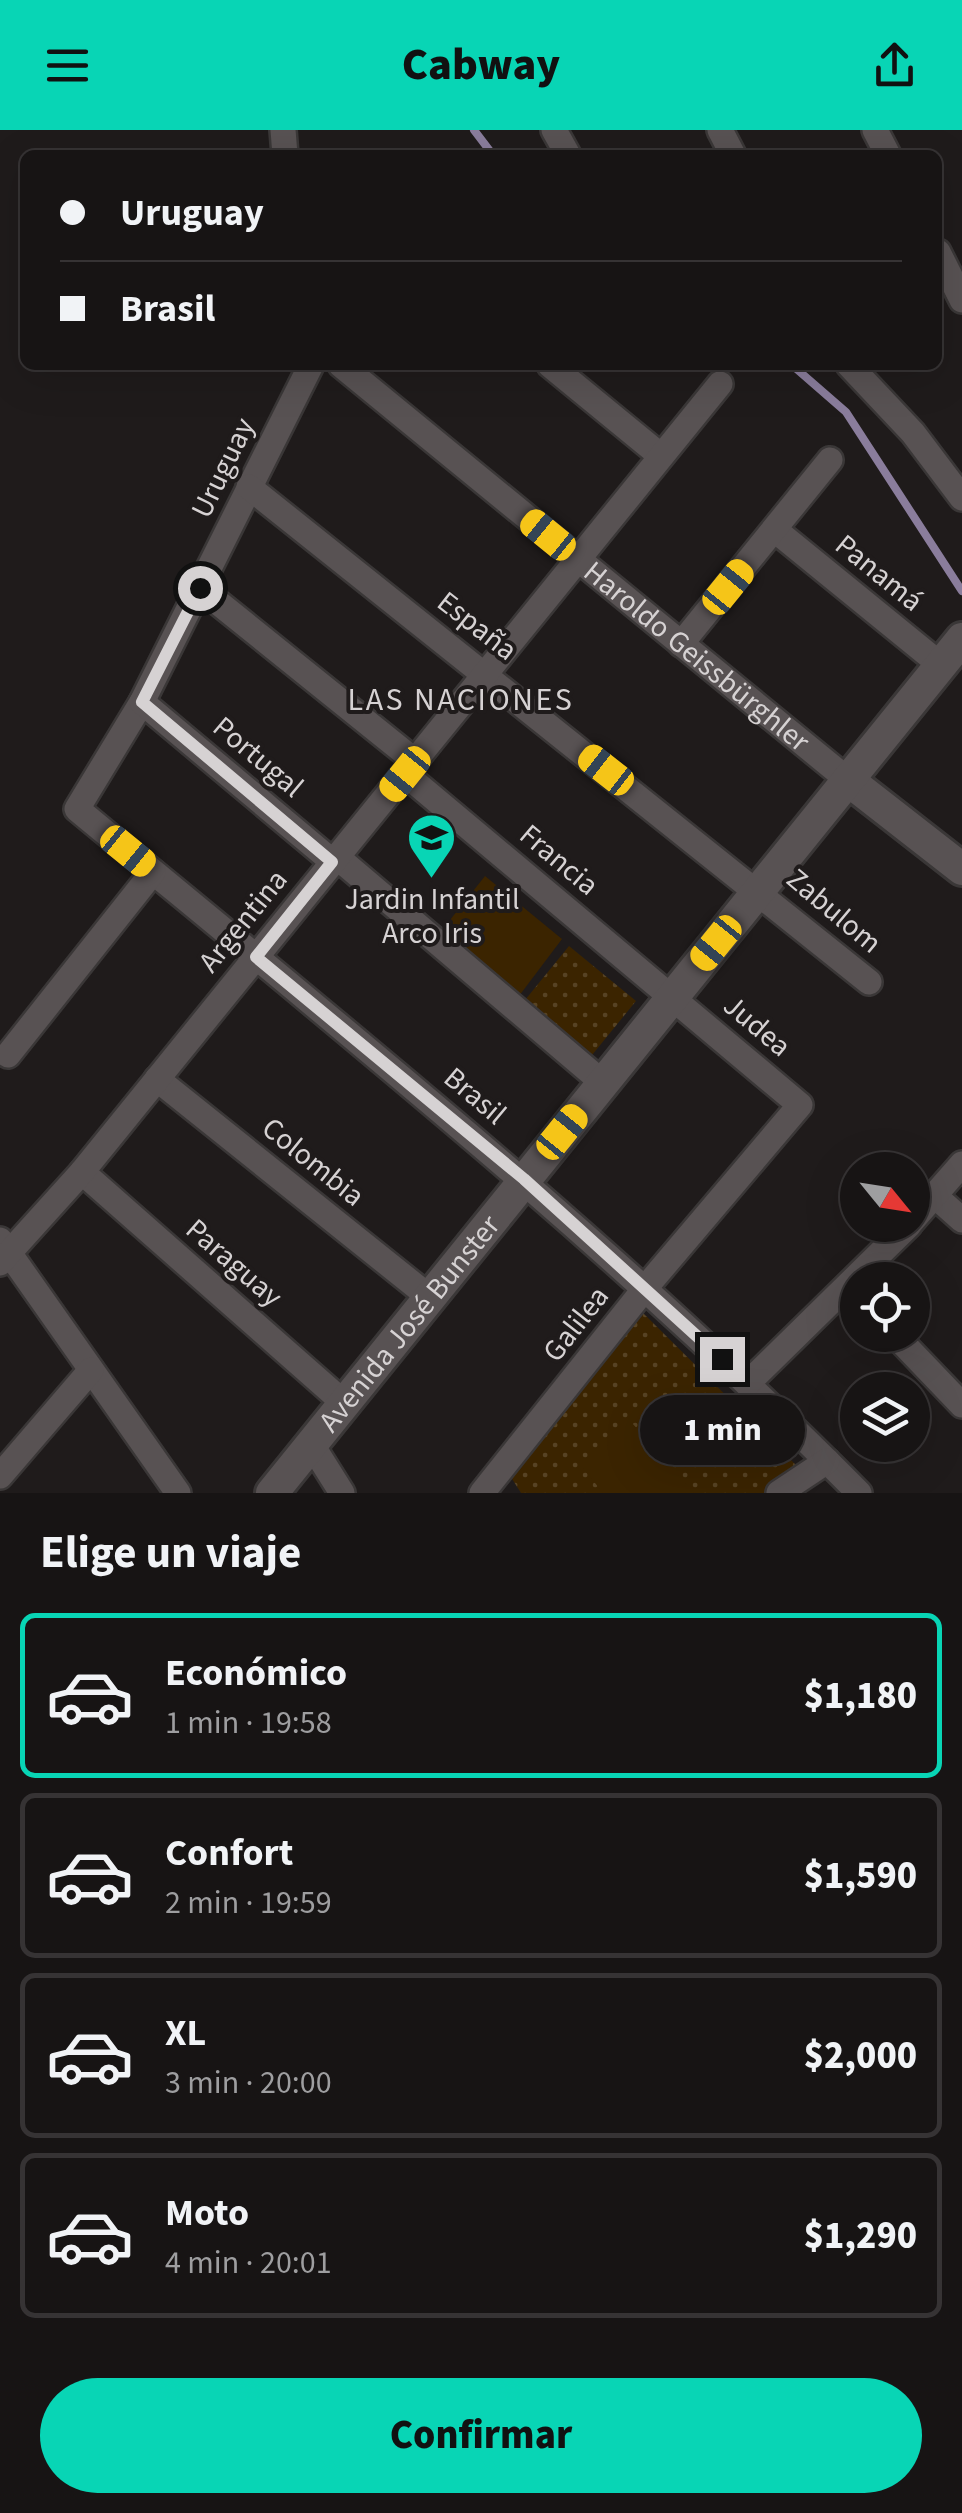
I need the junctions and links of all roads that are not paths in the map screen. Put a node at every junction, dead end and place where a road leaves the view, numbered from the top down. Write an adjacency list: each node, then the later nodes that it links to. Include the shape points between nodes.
1 (942, 260): 2 (street)
2 (962, 300)
3 (308, 370): 10 (street, Uruguay)
4 (347, 370): 13 (street, Haroldo Geissbürghler)
5 (556, 370): 8 (street)
6 (854, 370): 11 (street)
7 (720, 384): 8 (street, Argentina)
8 (661, 456): 13 (street, Argentina)
9 (830, 460): 12 (street)
10 (249, 487): 14 (street, Uruguay); 18 (street, España)
11 (962, 498)
12 (774, 530): 16 (street); 17 (street, Panamá)
13 (578, 559): 16 (street, Haroldo Geissbürghler); 18 (street, Argentina)
14 (200, 588): 19 (street, Uruguay); 20 (street, Francia)
15 (962, 639): 17 (street, Avenida José Bunster)
16 (681, 644): 21 (street, Haroldo Geissbürghler)
17 (942, 666): 21 (street, Avenida José Bunster)
18 (485, 674): 20 (street, Argentina); 26 (street, España)
19 (142, 702): 22 (street, Uruguay); 23 (street, Portugal)
20 (410, 767): 23 (street, Argentina); 29 (street, Francia)
21 (848, 780): 24 (street, Haroldo Geissbürghler); 26 (street, Avenida José Bunster)
22 (77, 809): 25 (street, Brasil)
23 (335, 860): 27 (street, Argentina); 32 (street, Portugal)
24 (962, 869)
25 (153, 872): 27 (street, Brasil); 30 (street)
26 (758, 890): 28 (street, Zabulom); 29 (street, Avenida José Bunster)
27 (256, 957): 31 (street, Argentina); 36 (street, Brasil)
28 (869, 982)
29 (672, 996): 32 (street, Avenida José Bunster); 33 (street, Judea)
30 (8, 1056)
31 (157, 1079): 35 (street, Argentina); 44 (street, Colombia)
32 (602, 1082): 36 (street, Avenida José Bunster)
33 (800, 1105): 43 (street, Galilea)
34 (962, 1164): 37 (street)
35 (82, 1172): 41 (street, Argentina); 49 (street, Paraguay)
36 (524, 1179): 43 (street, Brasil); 44 (street, Avenida José Bunster)
37 (936, 1196): 38 (street); 39 (street)
38 (930, 1202)
39 (962, 1220)
40 (895, 1242): 42 (street)
41 (4, 1253): 47 (street)
42 (878, 1262)
43 (646, 1287): 48 (street, Brasil); 54 (street, Galilea)
44 (428, 1296): 49 (street, Avenida José Bunster)
45 (840, 1303): 48 (street)
46 (912, 1352): 50 (street)
47 (91, 1370): 53 (street); 55 (street)
48 (748, 1383): 52 (street, Brasil)
49 (342, 1402): 51 (street, Avenida José Bunster)
50 (962, 1405)
51 (310, 1442): 56 (street, Avenida José Bunster); 57 (street)
52 (827, 1461): 59 (street); 60 (street, Brasil)
53 (0, 1476)
54 (506, 1483): 58 (street, Galilea)
55 (167, 1488)
56 (272, 1493)
57 (342, 1493)
58 (482, 1493)
59 (780, 1493)
60 (858, 1493)

